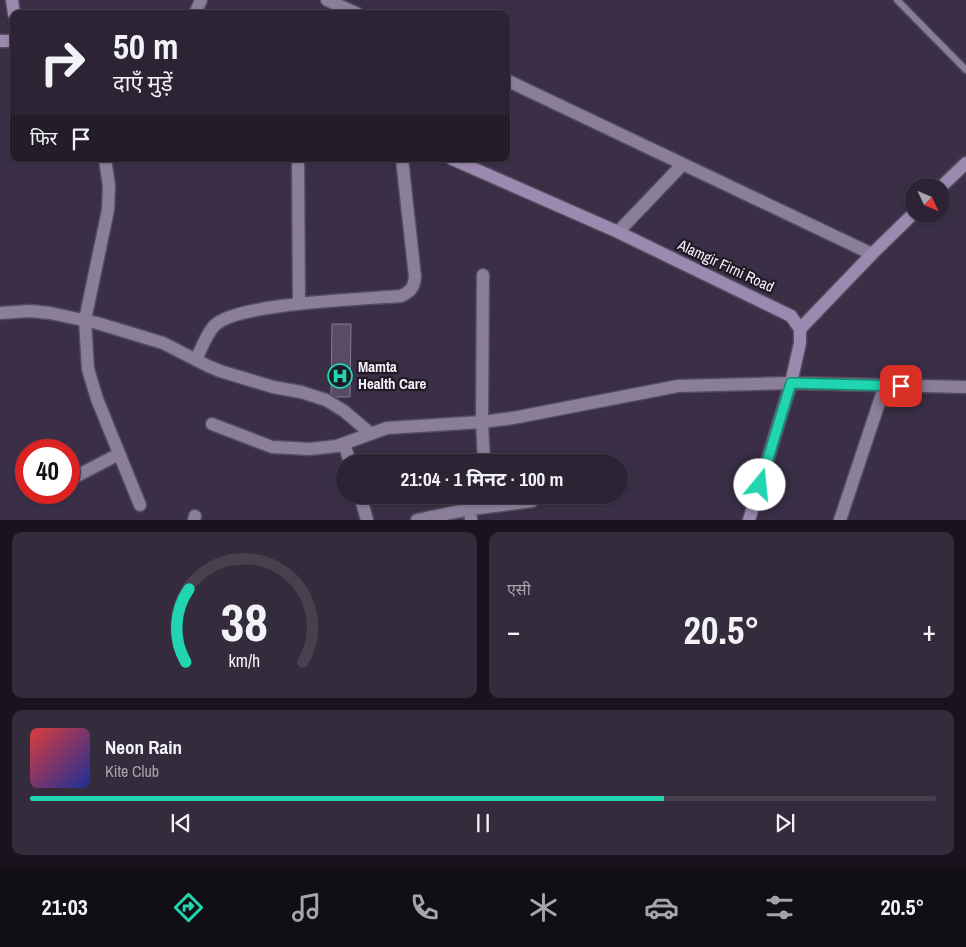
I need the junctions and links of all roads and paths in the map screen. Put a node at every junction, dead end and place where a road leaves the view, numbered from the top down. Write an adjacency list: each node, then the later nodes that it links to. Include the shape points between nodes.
1 (327, 0): 3 (street)
2 (897, 0): 4 (lane)
3 (349, 10)
4 (966, 70)
5 (510, 82): 11 (street)
6 (105, 162): 19 (street, via 108,210)
7 (298, 162): 17 (street)
8 (402, 162): 17 (street, via 415,277 409,292 401,296)
9 (459, 162): 14 (street, Alamgir Firni Road)
10 (966, 163): 12 (street)
11 (683, 164): 14 (street); 15 (street)
12 (950, 178)
13 (905, 222): 15 (street)
14 (618, 232): 20 (street, Alamgir Firni Road, via 773,306 791,316)
15 (872, 254): 20 (street)
16 (483, 276): 25 (street)
17 (299, 304): 21 (street, via 256,310 225,319 214,326)
18 (0, 313): 19 (street, via 30,311)
19 (85, 320): 21 (street, via 163,343); 29 (street, via 88,369)
20 (800, 329): 22 (street)
21 (196, 360): 27 (street, via 220,371 326,400)
22 (791, 383): 23 (street); 25 (street, via 678,386); 39 (street)
23 (885, 385): 24 (street); 40 (street)
24 (966, 388)
25 (482, 422): 27 (street, via 406,426); 31 (street)
26 (212, 424): 28 (street, via 272,447 310,449)
27 (370, 433): 28 (street)
28 (344, 444): 30 (street)
29 (119, 454): 32 (street); 35 (street)
30 (347, 454)
31 (484, 454)
32 (80, 474)
33 (363, 504): 37 (street)
34 (483, 504): 36 (street)
35 (140, 505)
36 (470, 514): 38 (street)
37 (367, 520)
38 (417, 520)
39 (750, 520)
40 (840, 520)

